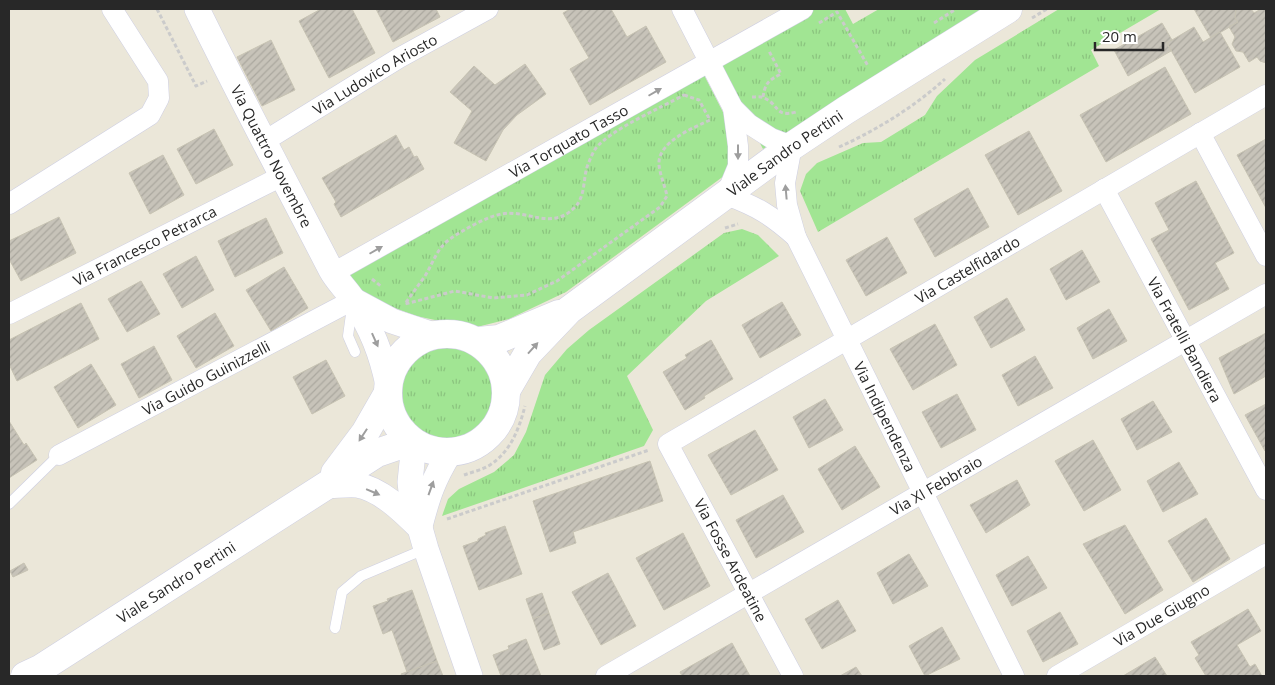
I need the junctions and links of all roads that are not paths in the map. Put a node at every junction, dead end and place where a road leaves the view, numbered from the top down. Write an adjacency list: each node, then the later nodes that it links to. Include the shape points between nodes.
1 (112, 9): 16 (street, via 158,81 159,98 150,115)
2 (197, 9): 11 (street, Via Quattro Novembre)
3 (488, 9): 11 (street, Via Ludovico Ariosto, via 398,58)
4 (682, 9): 7 (street)
5 (803, 9): 7 (street, Via Torquato Tasso)
6 (1020, 14): 12 (main road, Viale Sandro Pertini, via 846,110)
7 (709, 62): 9 (street); 19 (street, Via Torquato Tasso, one-way to 7)
8 (1266, 95): 10 (street, Via Castelfidardo)
9 (733, 108): 12 (street, via 749,124); 15 (street, one-way to 15, via 738,166)
10 (1200, 133): 14 (street, Via Castelfidardo); 18 (street)
11 (263, 142): 13 (street, Via Quattro Novembre)
12 (792, 146): 15 (main road, Viale Sandro Pertini); 17 (street, Via Indipendenza, one-way to 12, via 785,183)
13 (282, 176): 19 (street, Via Quattro Novembre); 23 (street, Via Francesco Petrarca)
14 (1104, 189): 25 (street, Via Castelfidardo); 27 (street, Via Fratelli Bandiera)
15 (726, 195): 17 (street, Via Indipendenza, via 773,217); 22 (main road, Viale Sandro Pertini)
16 (9, 204)
17 (796, 237): 25 (street, Via Indipendenza)
18 (1266, 256)
19 (333, 274): 21 (street, Via Quattro Novembre)
20 (1266, 294): 27 (street, Via XI Febbraio)
21 (353, 300): 24 (street, via 392,321); 28 (lane, via 348,336); 29 (street, Via Quattro Novembre, one-way to 29, via 383,358); 33 (street, Via Guido Guinizzelli)
22 (569, 310): 26 (main road, Viale Sandro Pertini, via 498,339); 30 (main road, Viale Sandro Pertini, one-way to 22, via 528,353)
23 (9, 314)
24 (434, 334): 26 (main road, Viale Sandro Pertini, via 456,334); 29 (main road, Viale Sandro Pertini, via 417,341 403,353 393,368)
25 (847, 339): 32 (street, Via Castelfidardo); 37 (street, Via Indipendenza)
26 (478, 341): 30 (main road, Viale Sandro Pertini, via 493,354)
27 (1186, 341): 36 (street, Via Fratelli Bandiera); 37 (street, Via XI Febbraio)
28 (355, 352)
29 (388, 389): 31 (main road, via 390,411 399,428); 35 (main road, Viale Sandro Pertini, one-way to 35, via 365,433)
30 (516, 397): 34 (main road, Viale Sandro Pertini, via 506,405 492,433 465,450)
31 (413, 442): 34 (main road, Viale Sandro Pertini); 35 (main road, Viale Sandro Pertini, via 377,453); 39 (street, via 410,482)
32 (668, 444): 41 (street, Via Fosse Ardeatine)
33 (59, 455): 38 (lane)
34 (456, 464): 39 (street, one-way to 34, via 430,489 437,473)
35 (325, 486): 39 (street, one-way to 39, via 358,485 382,496 402,510); 43 (main road, Viale Sandro Pertini)
36 (1266, 490)
37 (923, 493): 41 (street, Via XI Febbraio); 47 (street, Via Indipendenza)
38 (9, 504)
39 (423, 538): 42 (lane, via 361,576 342,592); 44 (street)
40 (1266, 554): 48 (street, Via Due Giugno)
41 (749, 594): 45 (street, Via XI Febbraio); 46 (street, Via Fosse Ardeatine)
42 (335, 628)
43 (25, 676)
44 (470, 676)
45 (606, 676)
46 (793, 676)
47 (1014, 676)
48 (1057, 676)

